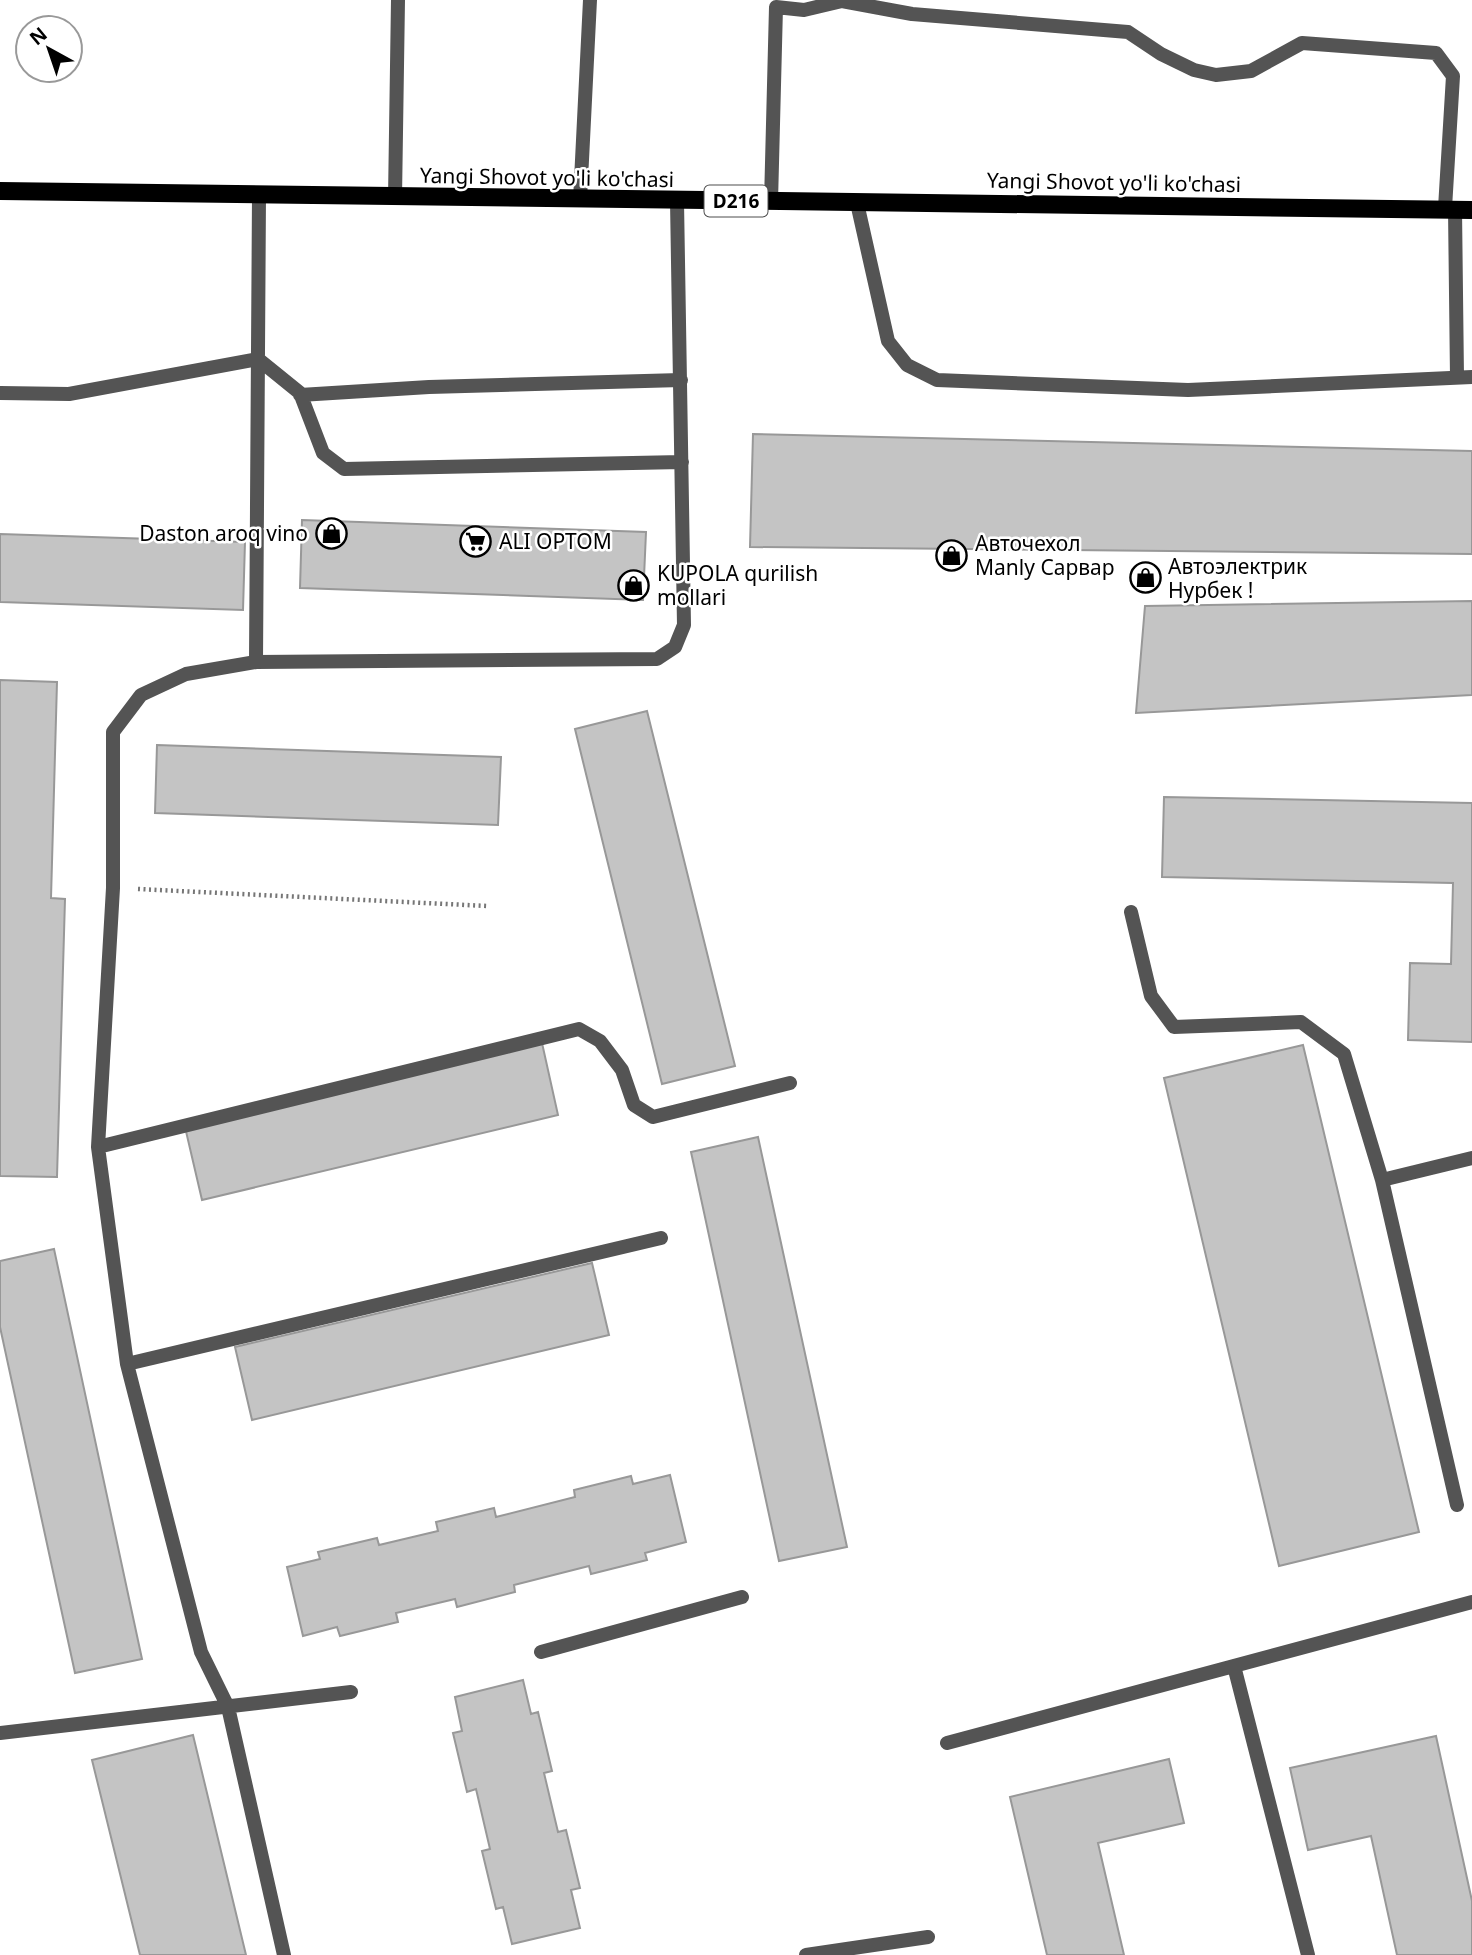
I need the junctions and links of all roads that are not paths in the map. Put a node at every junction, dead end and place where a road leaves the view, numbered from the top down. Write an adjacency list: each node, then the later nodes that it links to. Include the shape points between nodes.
1 (398, 0): 6 (street)
2 (590, 0): 7 (street)
3 (776, 4): 9 (street); 11 (street, via 804,10 842,1 912,14 1128,32 1161,54 1216,75 1251,71 1302,43 1436,52 1453,76)
4 (0, 191): 5 (main road, Yangi Shovot yo'li ko'chasi / D216)
5 (259, 195): 6 (main road, Yangi Shovot yo'li ko'chasi / D216); 12 (street)
6 (395, 198): 7 (main road, Yangi Shovot yo'li ko'chasi / D216)
7 (580, 200): 8 (main road, Yangi Shovot yo'li ko'chasi / D216)
8 (677, 201): 9 (main road, Yangi Shovot yo'li ko'chasi / D216); 14 (street)
9 (771, 202): 10 (main road, Yangi Shovot yo'li ko'chasi / D216)
10 (857, 202): 11 (main road, Yangi Shovot yo'li ko'chasi / D216); 13 (street, via 888,341 907,365 937,380 1188,390)
11 (1457, 209): 13 (street)
12 (258, 359): 15 (street, via 69,394); 16 (street); 18 (street)
13 (1464, 377)
14 (681, 380): 16 (street); 17 (street)
15 (0, 393)
16 (300, 395): 17 (street, via 323,453 344,469)
17 (682, 461): 18 (street, via 684,625 675,647 657,659)
18 (256, 662): 21 (street, via 186,674 141,695 113,732 113,888)
19 (1131, 912): 23 (street, via 1151,996 1174,1027 1301,1022 1344,1054)
20 (790, 1083): 21 (street, via 653,1117 635,1105 622,1070 600,1041 579,1029)
21 (98, 1147): 25 (street)
22 (1472, 1158): 23 (street)
23 (1382, 1180): 26 (street)
24 (661, 1238): 25 (street)
25 (127, 1364): 32 (street, via 201,1652)
26 (1457, 1505)
27 (742, 1597): 29 (street)
28 (1472, 1602): 30 (street)
29 (541, 1652)
30 (1234, 1666): 34 (street); 38 (street)
31 (351, 1692): 32 (street)
32 (228, 1707): 33 (street); 36 (street)
33 (0, 1733)
34 (947, 1744)
35 (928, 1937): 37 (street)
36 (284, 1955)
37 (806, 1955)
38 (1308, 1955)

